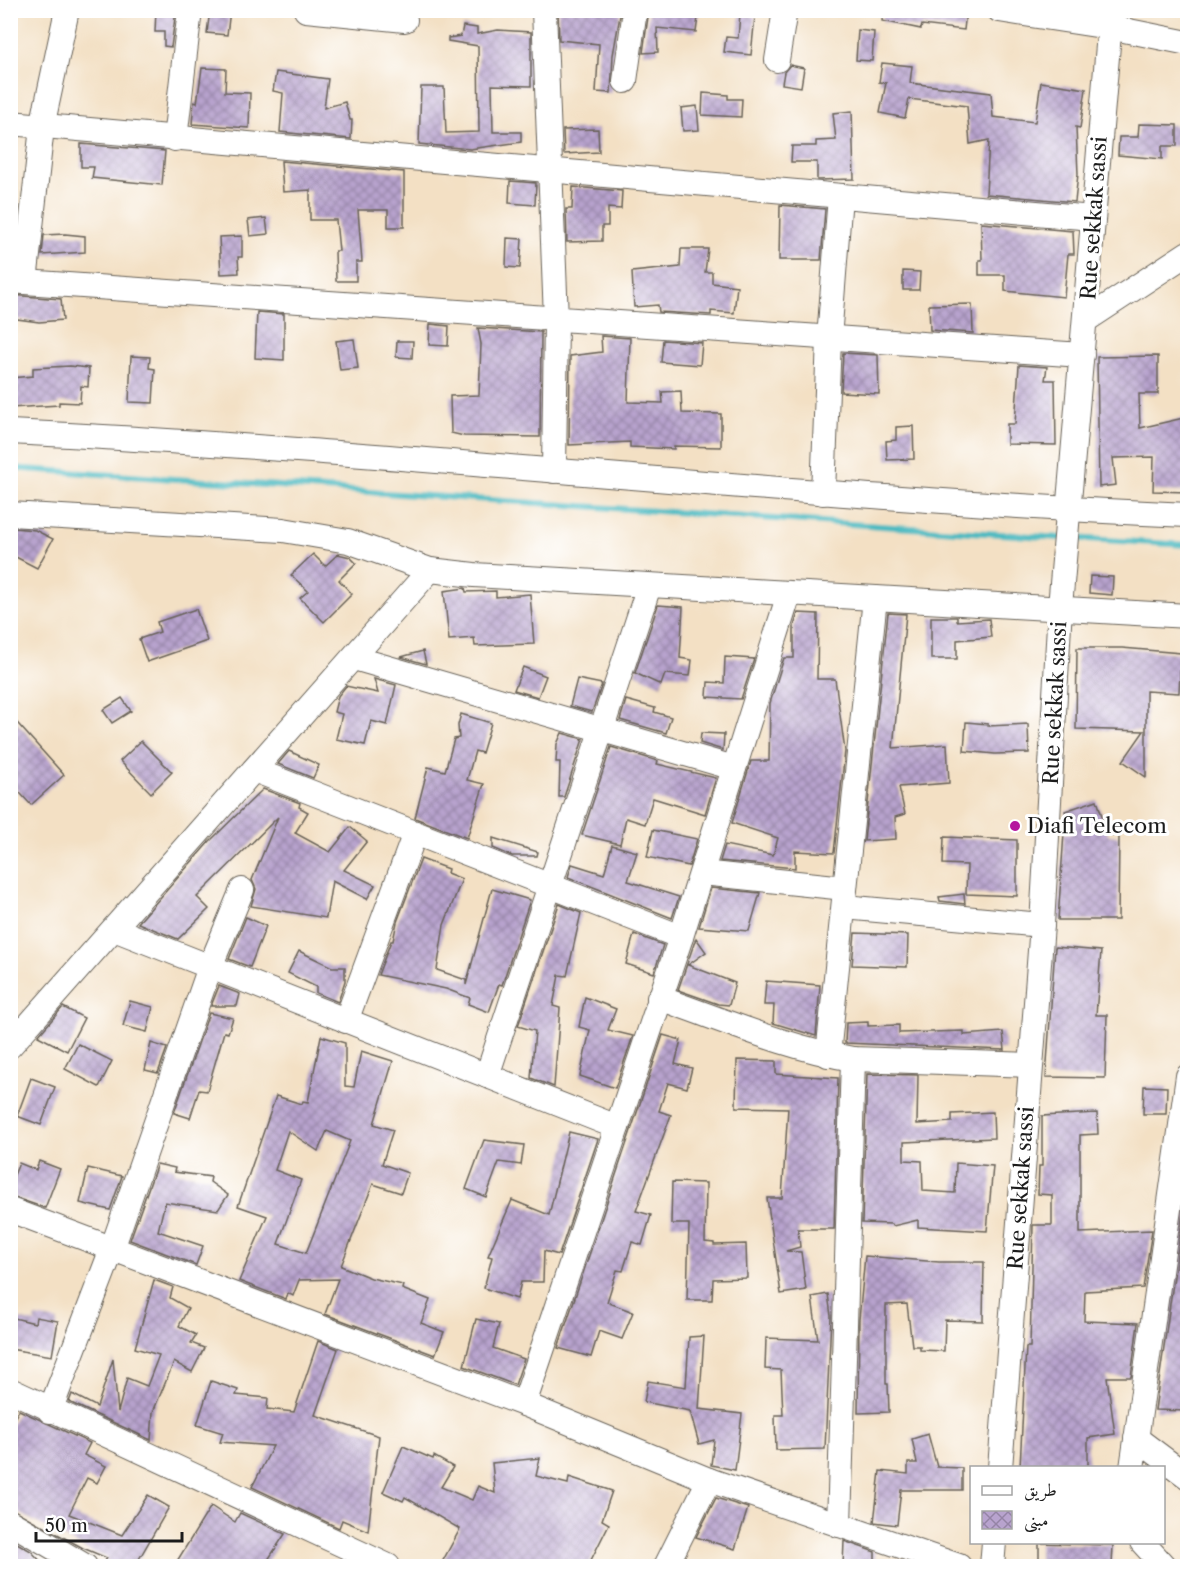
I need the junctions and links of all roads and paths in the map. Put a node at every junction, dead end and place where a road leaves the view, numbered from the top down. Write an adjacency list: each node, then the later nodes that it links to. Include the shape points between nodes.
1 (67, 10): 14 (street)
2 (190, 10): 15 (street)
3 (306, 10): 9 (street)
4 (544, 10): 16 (street)
5 (635, 10): 12 (street)
6 (785, 10): 11 (street)
7 (999, 10): 8 (street)
8 (1110, 19): 10 (street); 18 (street, Rue sekkak sassi)
9 (405, 20)
10 (1188, 43)
11 (777, 60)
12 (625, 81)
13 (10, 123): 14 (street)
14 (42, 127): 15 (street); 20 (street)
15 (175, 139): 16 (street)
16 (548, 171): 17 (street); 21 (street)
17 (840, 196): 18 (street); 23 (street)
18 (1093, 218): 22 (street, Rue sekkak sassi)
19 (1188, 253): 22 (street)
20 (17, 281): 21 (street)
21 (556, 319): 23 (street); 26 (street)
22 (1086, 320): 24 (street, Rue sekkak sassi)
23 (829, 339): 24 (street); 27 (street)
24 (1082, 355): 28 (street, Rue sekkak sassi)
25 (10, 432): 26 (street)
26 (554, 471): 27 (street)
27 (823, 494): 28 (street)
28 (1068, 510): 30 (street); 35 (street, Rue sekkak sassi)
29 (10, 514): 31 (street, via 283,530 348,541)
30 (1188, 515)
31 (430, 570): 32 (street); 37 (street)
32 (650, 586): 33 (street); 38 (street)
33 (789, 594): 34 (street); 39 (street)
34 (875, 598): 35 (street); 45 (street)
35 (1060, 607): 36 (street); 46 (street, Rue sekkak sassi)
36 (1188, 616)
37 (354, 658): 38 (street); 40 (street)
38 (602, 729): 39 (street); 43 (street)
39 (734, 768): 42 (street)
40 (254, 770): 41 (street); 47 (street)
41 (416, 833): 43 (street); 51 (street)
42 (702, 873): 45 (street); 48 (street)
43 (550, 886): 48 (street); 56 (street)
44 (242, 890): 49 (street)
45 (845, 897): 46 (street); 53 (street)
46 (1042, 925): 55 (street, Rue sekkak sassi)
47 (114, 929): 49 (street); 52 (street)
48 (681, 937): 50 (street)
49 (210, 967): 51 (street); 60 (street)
50 (659, 998): 53 (street); 58 (street)
51 (346, 1021): 56 (street)
52 (10, 1046)
53 (828, 1055): 54 (street)
54 (854, 1059): 55 (street); 70 (street)
55 (1030, 1065): 65 (street, Rue sekkak sassi)
56 (487, 1076): 58 (street)
57 (1188, 1076): 64 (street)
58 (617, 1127): 62 (street)
59 (10, 1210): 60 (street)
60 (112, 1249): 62 (street); 63 (street)
61 (10, 1390): 63 (street)
62 (524, 1404): 68 (street)
63 (50, 1411): 74 (street)
64 (1136, 1438): 66 (street); 67 (street)
65 (1000, 1466)
66 (1132, 1466)
67 (1188, 1477)
68 (709, 1480): 70 (street); 75 (street)
69 (10, 1522): 73 (street)
70 (838, 1525): 76 (street)
71 (994, 1544): 77 (street)
72 (1144, 1544): 78 (street)
73 (85, 1566)
74 (388, 1566)
75 (666, 1566)
76 (959, 1566)
77 (992, 1566)
78 (1164, 1566)

